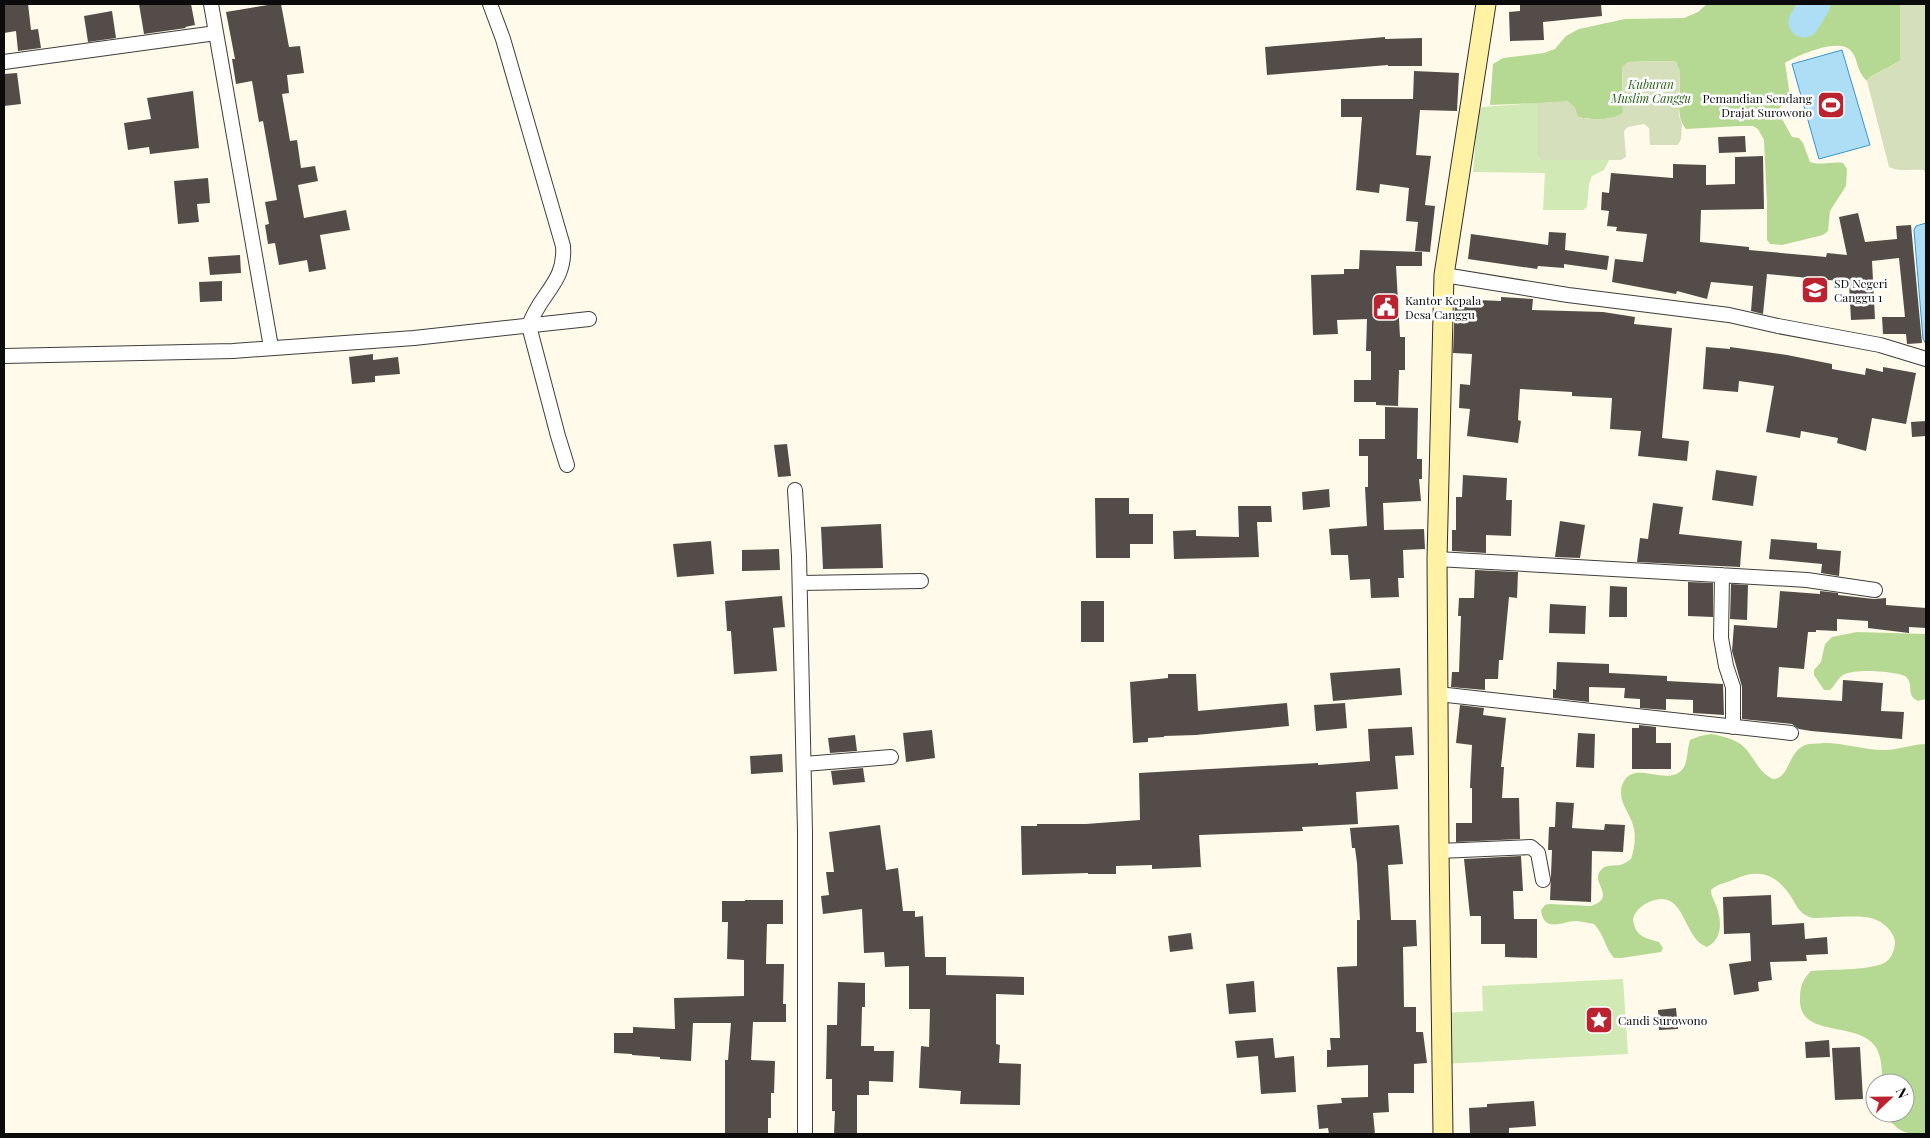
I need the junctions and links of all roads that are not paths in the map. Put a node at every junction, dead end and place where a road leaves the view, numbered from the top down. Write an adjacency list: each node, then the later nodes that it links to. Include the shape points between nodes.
1 (211, 4): 4 (street)
2 (490, 4): 8 (street, via 563,246 559,276)
3 (1486, 4): 6 (street)
4 (216, 33): 5 (street); 9 (street)
5 (4, 62)
6 (1444, 275): 11 (street, via 1568,295 1729,315 1880,345); 14 (street)
7 (589, 319): 8 (street)
8 (529, 326): 9 (street, via 414,338); 12 (street)
9 (271, 347): 10 (street, via 233,351)
10 (4, 356)
11 (1926, 358)
12 (567, 465)
13 (795, 490): 17 (street)
14 (1437, 559): 15 (street); 19 (street)
15 (1722, 575): 18 (street, via 1807,580); 20 (street, via 1721,638 1733,687)
16 (921, 581): 17 (street)
17 (800, 583): 23 (street)
18 (1875, 590)
19 (1438, 694): 20 (street); 24 (street)
20 (1732, 727): 21 (street)
21 (1791, 733)
22 (891, 757): 23 (street)
23 (804, 764): 26 (street)
24 (1439, 851): 25 (street, via 1531,847 1538,853); 27 (street)
25 (1543, 880)
26 (805, 1134)
27 (1443, 1134)

